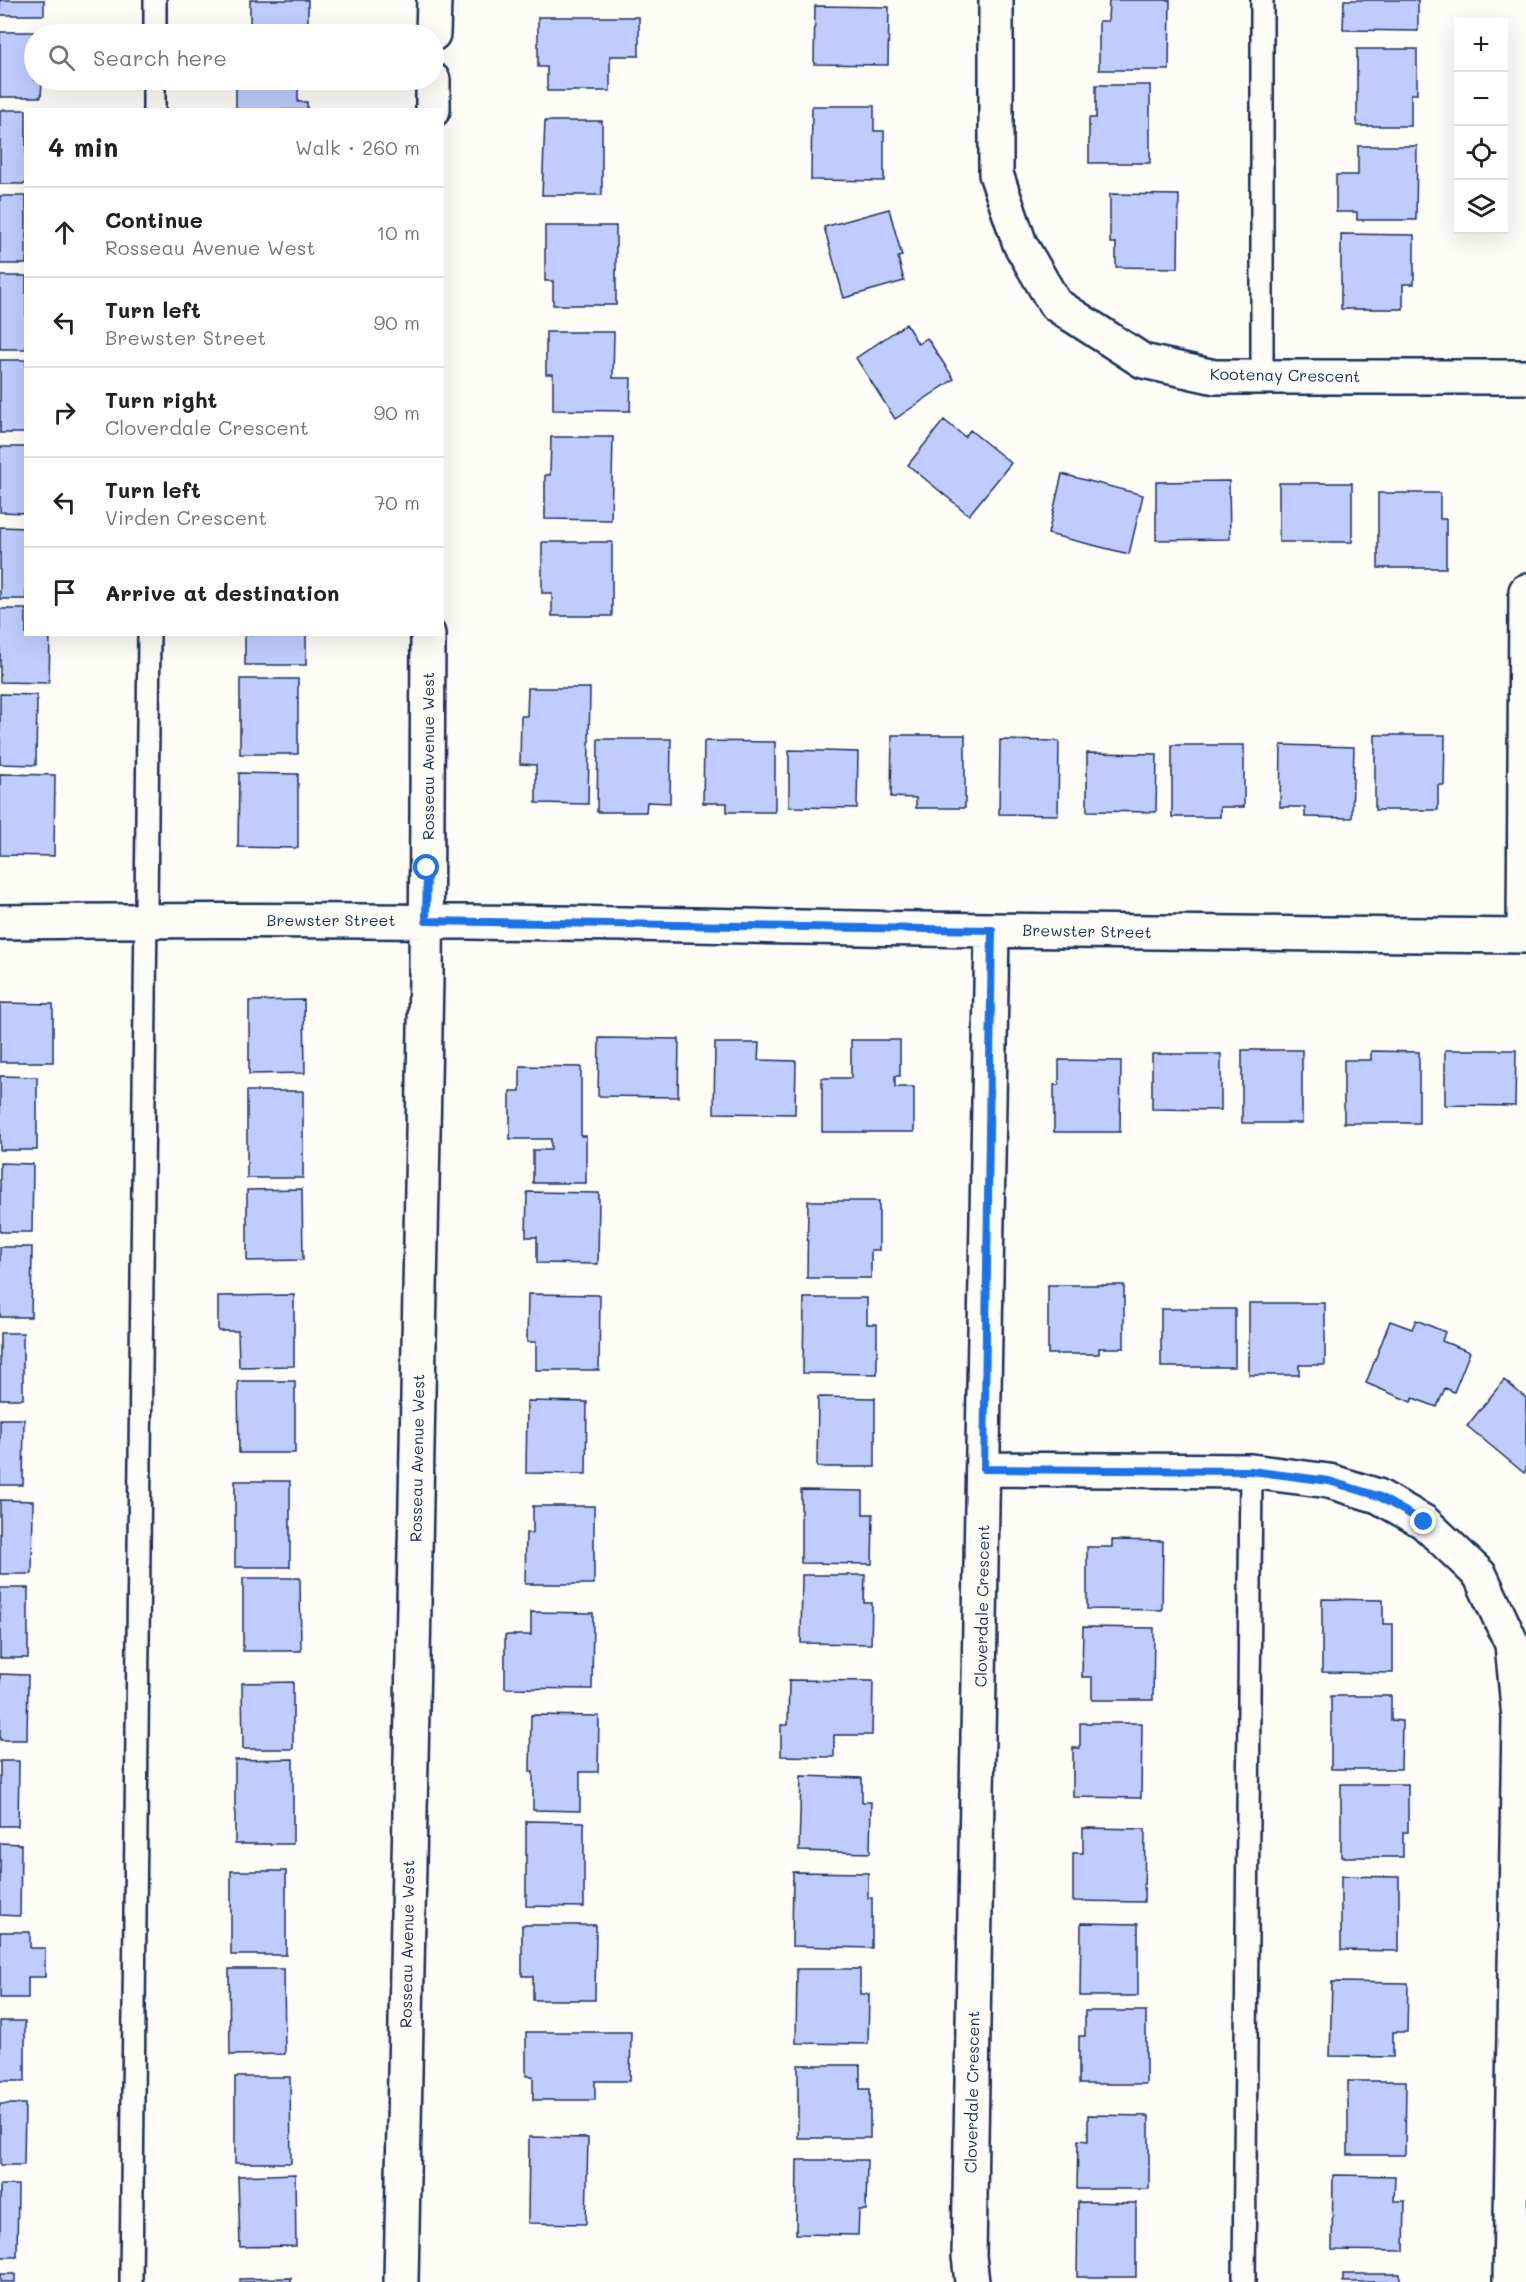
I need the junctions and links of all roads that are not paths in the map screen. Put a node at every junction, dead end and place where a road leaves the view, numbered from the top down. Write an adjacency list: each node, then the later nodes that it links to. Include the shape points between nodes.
1 (155, 0): 5 (lane)
2 (434, 0): 6 (street)
3 (996, 0): 11 (street, Kootenay Crescent, via 996,174 1020,244 1055,304 1143,361 1215,377)
4 (1262, 0): 11 (lane)
5 (155, 24)
6 (433, 24)
7 (154, 90): 9 (lane)
8 (433, 90): 10 (street)
9 (154, 108)
10 (433, 108)
11 (1262, 377): 12 (street, Kootenay Crescent)
12 (1526, 377)
13 (1526, 591): 20 (street)
14 (149, 636): 16 (lane)
15 (429, 636): 17 (street, Rosseau Avenue West)
16 (146, 920): 17 (street, Brewster Street); 18 (street, Brewster Street); 23 (lane)
17 (426, 921): 19 (street, Brewster Street); 24 (street, Rosseau Avenue West)
18 (0, 922)
19 (992, 930): 20 (street, Brewster Street); 21 (street, Cloverdale Crescent)
20 (1525, 936)
21 (984, 1469): 22 (street); 25 (street, Cloverdale Crescent)
22 (1251, 1471): 26 (lane); 27 (street, via 1329,1481 1378,1496 1424,1522 1480,1575 1512,1644 1519,1718)
23 (131, 2282)
24 (401, 2282)
25 (972, 2282)
26 (1244, 2282)
27 (1510, 2282)

